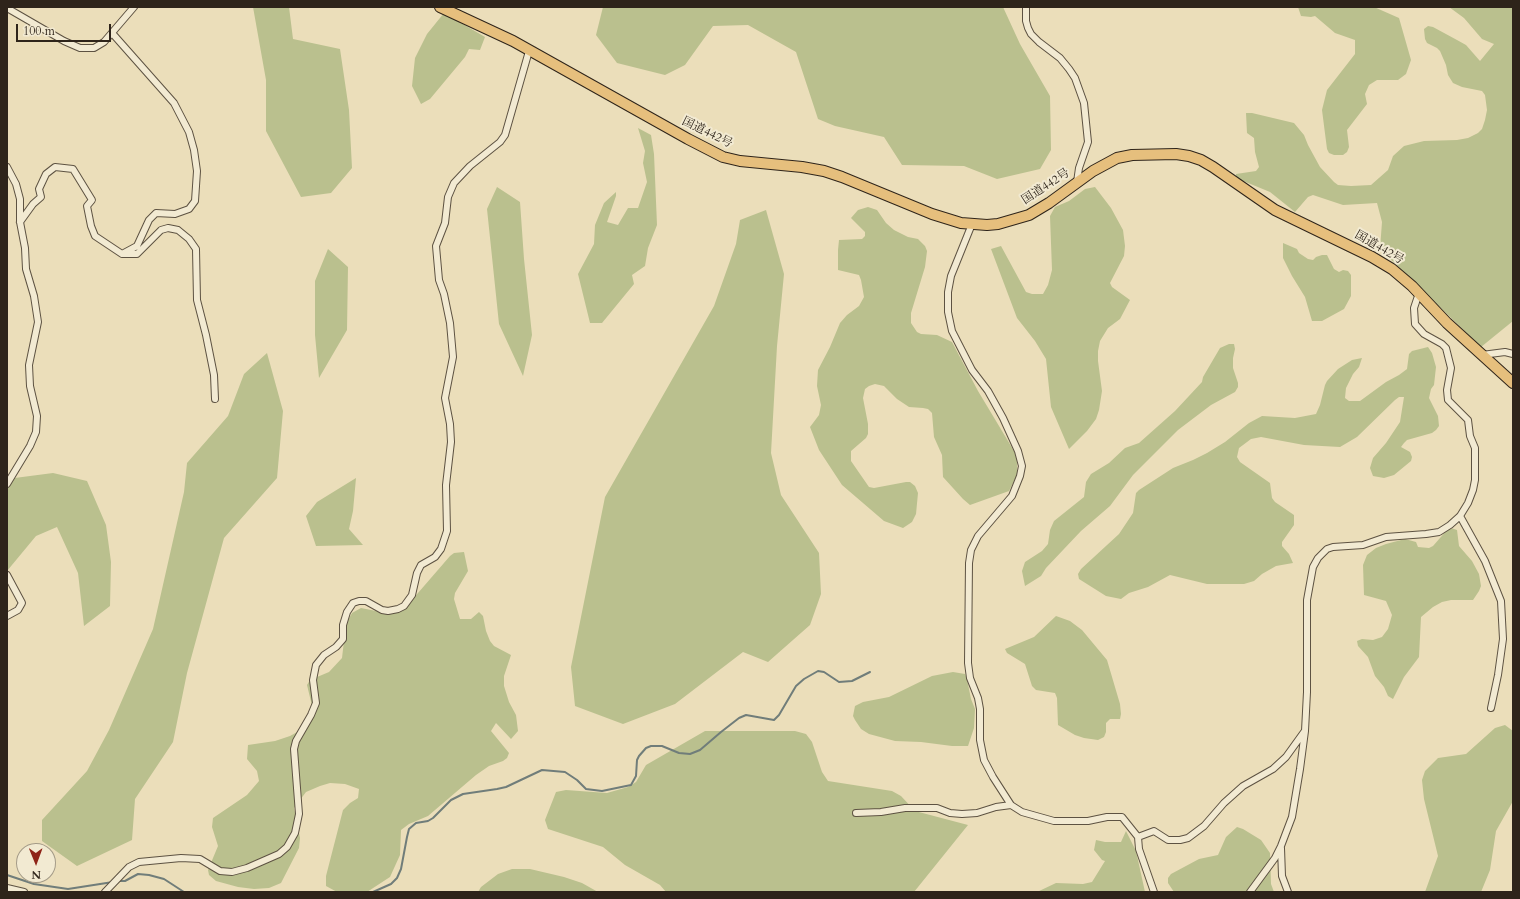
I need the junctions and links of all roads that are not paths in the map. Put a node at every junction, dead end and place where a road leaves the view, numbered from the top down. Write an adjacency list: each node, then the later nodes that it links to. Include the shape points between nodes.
1 (134, 7): 5 (street)
2 (440, 7): 6 (highway, 国道442号)
3 (1026, 7): 8 (street, via 1026,21 1031,34 1069,69 1084,103 1088,142)
4 (7, 8): 5 (street, via 80,48 94,48)
5 (112, 33): 11 (street, via 174,103 189,132 197,171 195,201 189,209 175,214 156,213 149,220 137,246)
6 (529, 51): 10 (highway, 国道442号, via 723,157 824,172 932,214); 29 (street, via 505,135 454,183 448,197 445,223 436,246 439,280 450,324 452,357 445,398 451,442 446,485 447,531 440,549 435,557 421,565 412,594 398,610 382,610 366,601 353,602 343,625 343,639 316,665 313,680 316,703 294,749 299,814 295,833 287,847 279,854 232,872 220,871 200,859 139,862 129,867)
7 (7, 167): 9 (street, via 20,199)
8 (1077, 182): 10 (highway, 国道442号, via 1029,215 998,224); 12 (highway, 国道442号, via 1103,164 1117,158 1176,154 1195,158 1213,167 1275,210 1372,257 1403,277)
9 (20, 222): 11 (street, via 41,197 39,189 46,174 55,167 72,169 92,200 87,206 96,236); 17 (street, via 26,269 38,322 29,365 36,432)
10 (972, 224): 23 (street, via 950,276 948,312 952,331 972,370 988,391 1003,418 1022,466 1012,496 978,536 971,550 969,563 968,663 980,709 980,740 984,760)
11 (122, 254): 16 (street, via 138,254 161,230 168,228 178,230 196,249 197,300 214,375)
12 (1419, 293): 14 (highway, 国道442号, via 1446,323); 18 (street, via 1414,308 1415,324 1424,334 1446,348 1451,368 1448,400 1468,420 1475,448 1473,490)
13 (1513, 354): 14 (street, via 1505,352)
14 (1482, 356): 15 (highway, 国道442号)
15 (1513, 383)
16 (215, 400)
17 (7, 484)
18 (1460, 516): 21 (street, via 1485,561 1501,601 1502,639); 22 (street, via 1439,532 1386,537 1363,545 1333,547 1318,558 1313,568 1307,600)
19 (7, 575): 20 (street, via 22,603 18,610)
20 (7, 616)
21 (1491, 708)
22 (1305, 731): 25 (street, via 1286,757 1273,769 1243,786 1204,826 1188,838 1168,840 1154,831); 26 (street, via 1292,817)
23 (1011, 805): 24 (street, via 977,814 950,813 937,808); 25 (street, via 1022,812 1054,821 1122,817)
24 (856, 813)
25 (1138, 837): 30 (street, via 1139,849)
26 (1281, 846): 31 (street); 32 (street, via 1282,876)
27 (7, 888): 28 (street)
28 (24, 892)
29 (105, 892)
30 (1154, 892)
31 (1250, 892)
32 (1288, 892)

